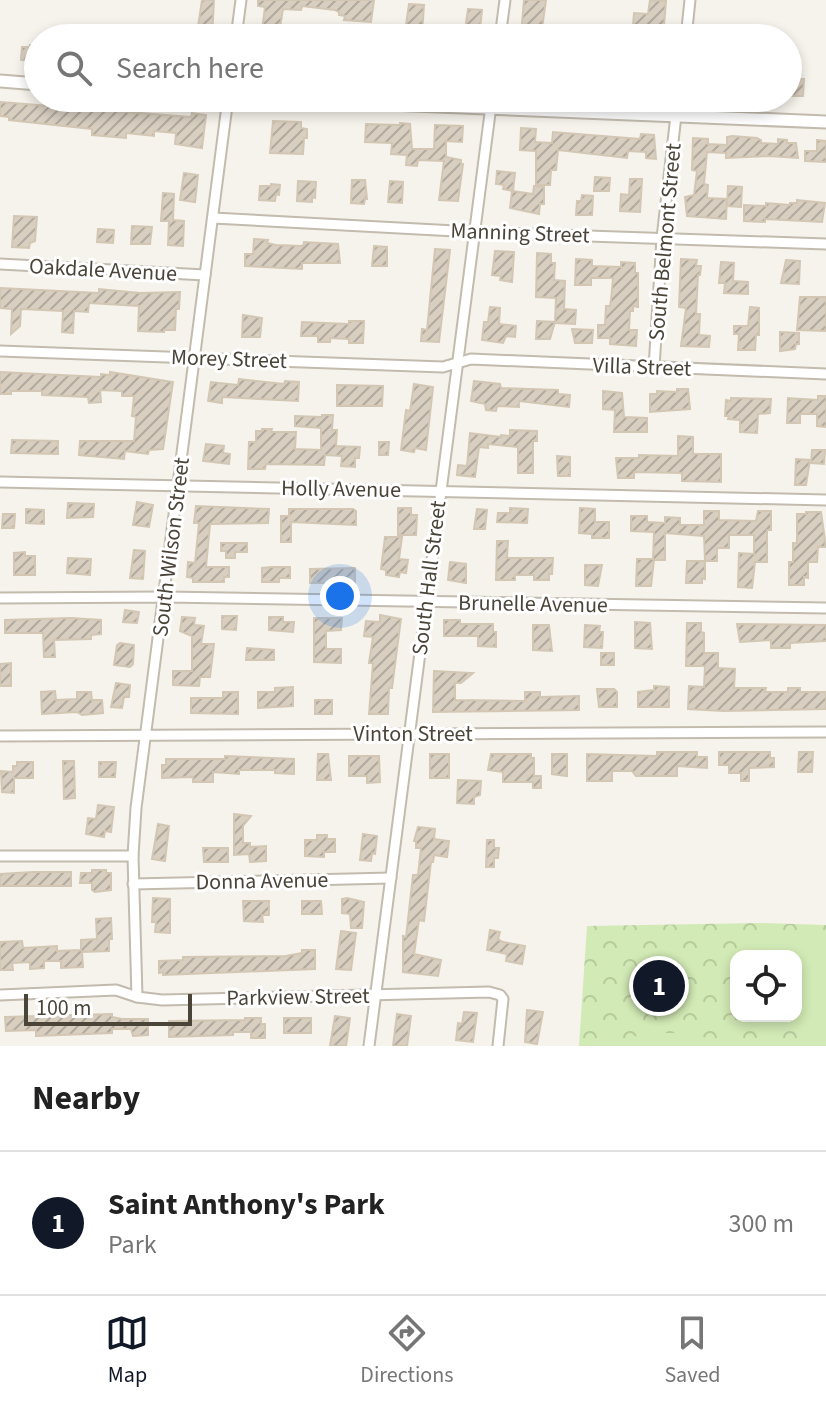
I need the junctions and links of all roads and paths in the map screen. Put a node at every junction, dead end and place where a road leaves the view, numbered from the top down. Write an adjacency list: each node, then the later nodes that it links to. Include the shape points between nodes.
1 (241, 0): 4 (street)
2 (505, 0): 5 (street)
3 (690, 0): 6 (street)
4 (238, 24)
5 (502, 24)
6 (687, 24)
7 (0, 81): 8 (street)
8 (24, 83)
9 (226, 112): 15 (street, South Wilson Street)
10 (490, 112): 16 (street, South Hall Street)
11 (614, 112): 13 (street)
12 (676, 112): 13 (street, South Belmont Street)
13 (676, 116): 14 (street); 17 (street, South Belmont Street)
14 (826, 122)
15 (213, 218): 16 (street, Manning Street); 20 (street, South Wilson Street)
16 (474, 232): 17 (street, Manning Street); 23 (street, South Hall Street)
17 (662, 238): 18 (street, Manning Street); 24 (street, South Belmont Street)
18 (826, 244)
19 (0, 264): 20 (street, Oakdale Avenue)
20 (205, 275): 22 (street, South Wilson Street)
21 (0, 351): 22 (street, Morey Street)
22 (195, 357): 23 (street, Morey Street, via 443,367); 27 (street, South Wilson Street)
23 (457, 362): 24 (street, Villa Street); 28 (street, South Hall Street)
24 (654, 368): 25 (street, Villa Street)
25 (826, 374)
26 (0, 482): 27 (street, Holly Avenue)
27 (178, 486): 28 (street, Holly Avenue); 30 (street, South Wilson Street)
28 (441, 491): 29 (street, Holly Avenue); 32 (street, South Hall Street)
29 (826, 500)
30 (166, 597): 31 (street, Brunelle Avenue); 32 (street, Brunelle Avenue); 36 (street, South Wilson Street)
31 (0, 598)
32 (426, 602): 33 (street, Brunelle Avenue); 35 (street, South Hall Street)
33 (826, 608)
34 (826, 732): 35 (street, Vinton Street)
35 (409, 734): 36 (street, Vinton Street); 40 (street, South Hall Street)
36 (146, 735): 37 (street, Vinton Street); 39 (street, South Wilson Street)
37 (0, 736)
38 (0, 856): 39 (street)
39 (133, 856): 41 (street, South Wilson Street)
40 (391, 878): 41 (street, Donna Avenue); 43 (street, South Hall Street)
41 (133, 884): 44 (street, South Wilson Street)
42 (0, 995): 44 (street, Parkview Street, via 116,990)
43 (375, 996): 44 (street, Parkview Street); 45 (street, South Hall Street); 46 (street, Parkview Street, via 500,995)
44 (137, 997)
45 (369, 1046)
46 (498, 1046)

